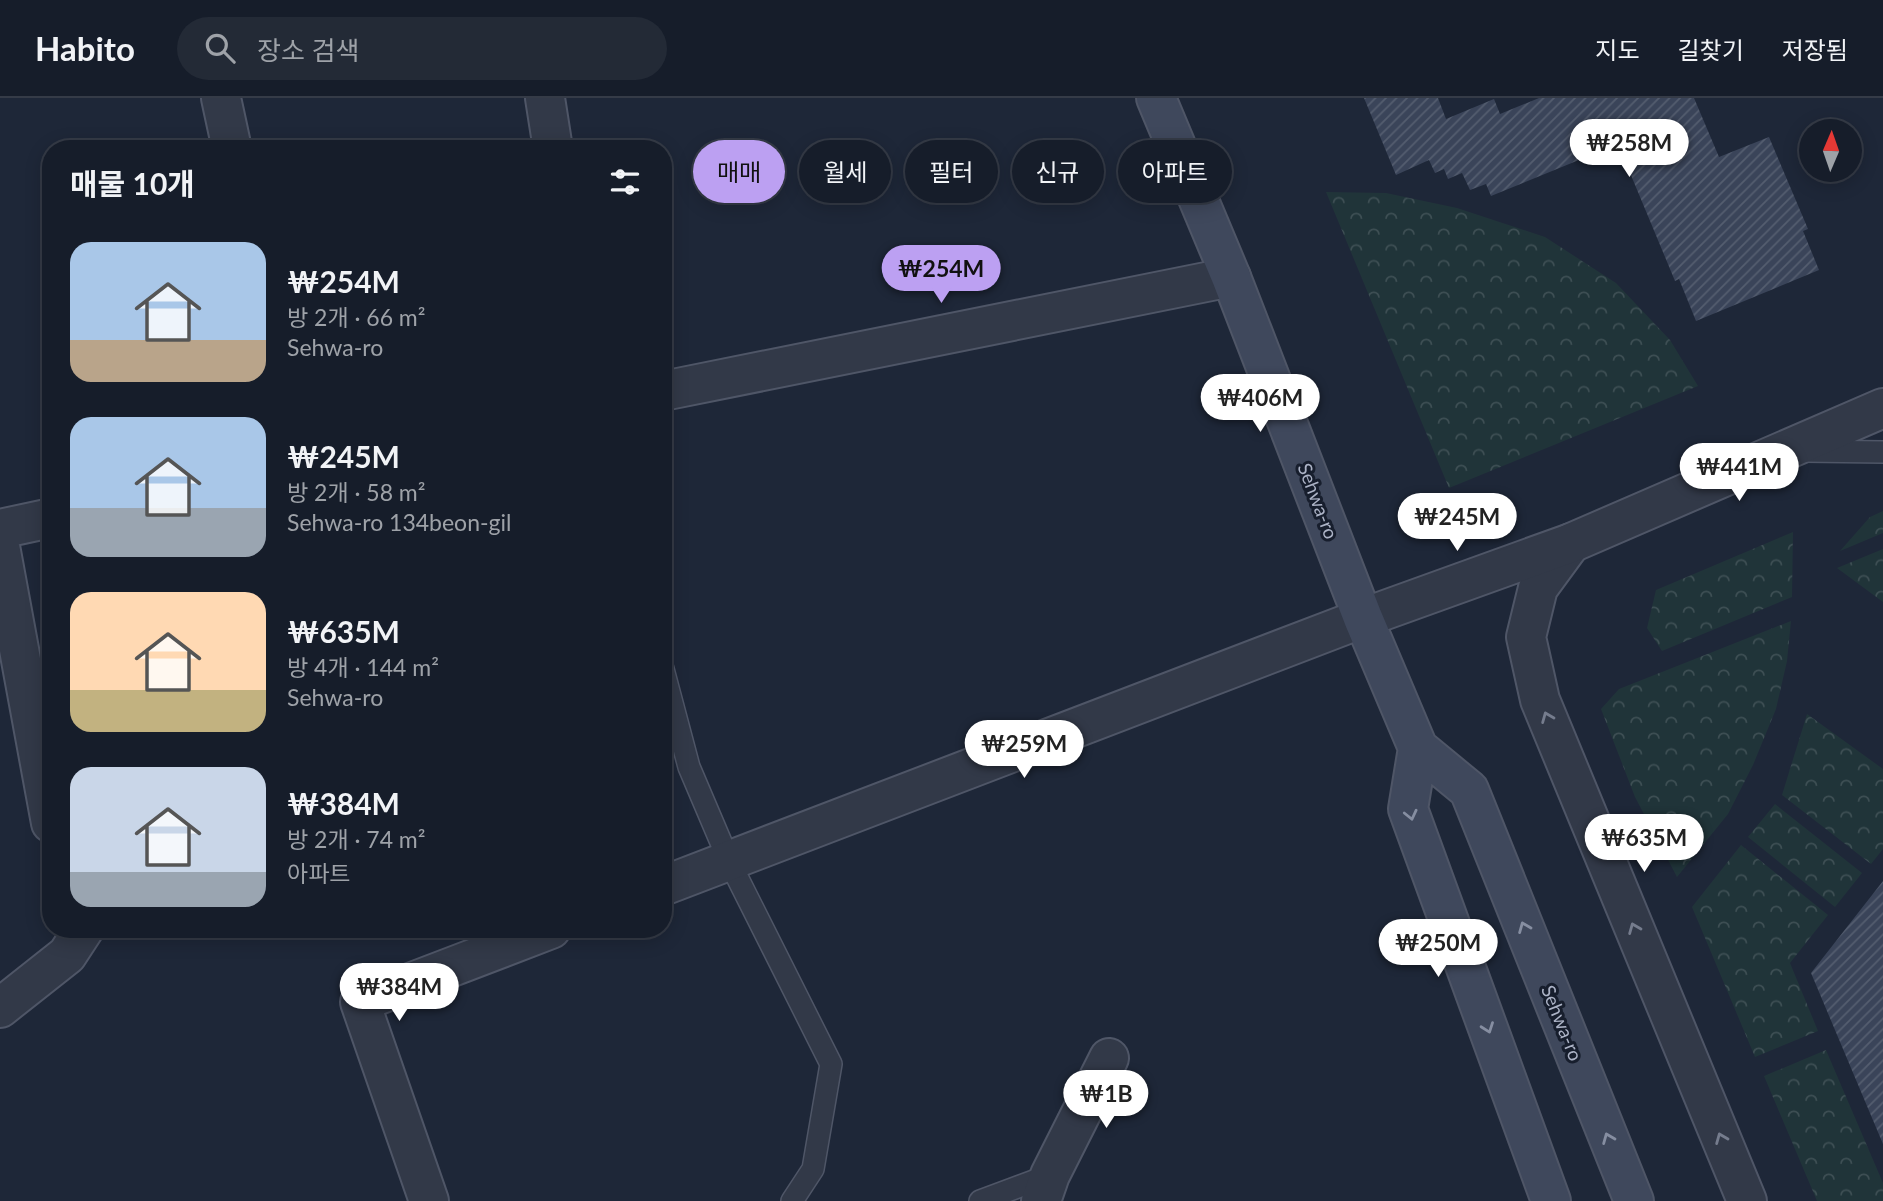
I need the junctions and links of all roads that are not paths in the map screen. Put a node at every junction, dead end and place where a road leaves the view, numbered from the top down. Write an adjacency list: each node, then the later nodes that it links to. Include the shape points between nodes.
1 (221, 98): 4 (street)
2 (545, 98): 5 (street)
3 (1156, 98): 6 (main road, Sehwa-ro)
4 (230, 140)
5 (552, 140)
6 (1231, 277): 7 (street); 15 (main road, Sehwa-ro)
7 (672, 389)
8 (1883, 408): 9 (street)
9 (1784, 451): 10 (lane); 13 (street)
10 (1883, 452)
11 (42, 520): 12 (street)
12 (0, 529)
13 (1571, 543): 15 (street); 31 (street, one-way to 13, via 1540,700 1526,637 1538,588)
14 (0, 546): 18 (street)
15 (1363, 618): 17 (main road, Sehwa-ro); 19 (street)
16 (672, 702): 19 (lane, via 690,767)
17 (1418, 748): 29 (main road, one-way to 29, via 1408,809); 30 (main road, Sehwa-ro, one-way to 17, via 1469,790)
18 (42, 774)
19 (729, 861): 20 (street); 27 (lane, via 831,1064 813,1169)
20 (672, 883)
21 (72, 938): 23 (street)
22 (527, 938): 26 (street, via 360,1002)
23 (0, 1008)
24 (1109, 1058): 25 (street)
25 (1045, 1188): 28 (lane)
26 (429, 1201)
27 (792, 1201)
28 (980, 1201)
29 (1551, 1201)
30 (1634, 1201)
31 (1747, 1201)

